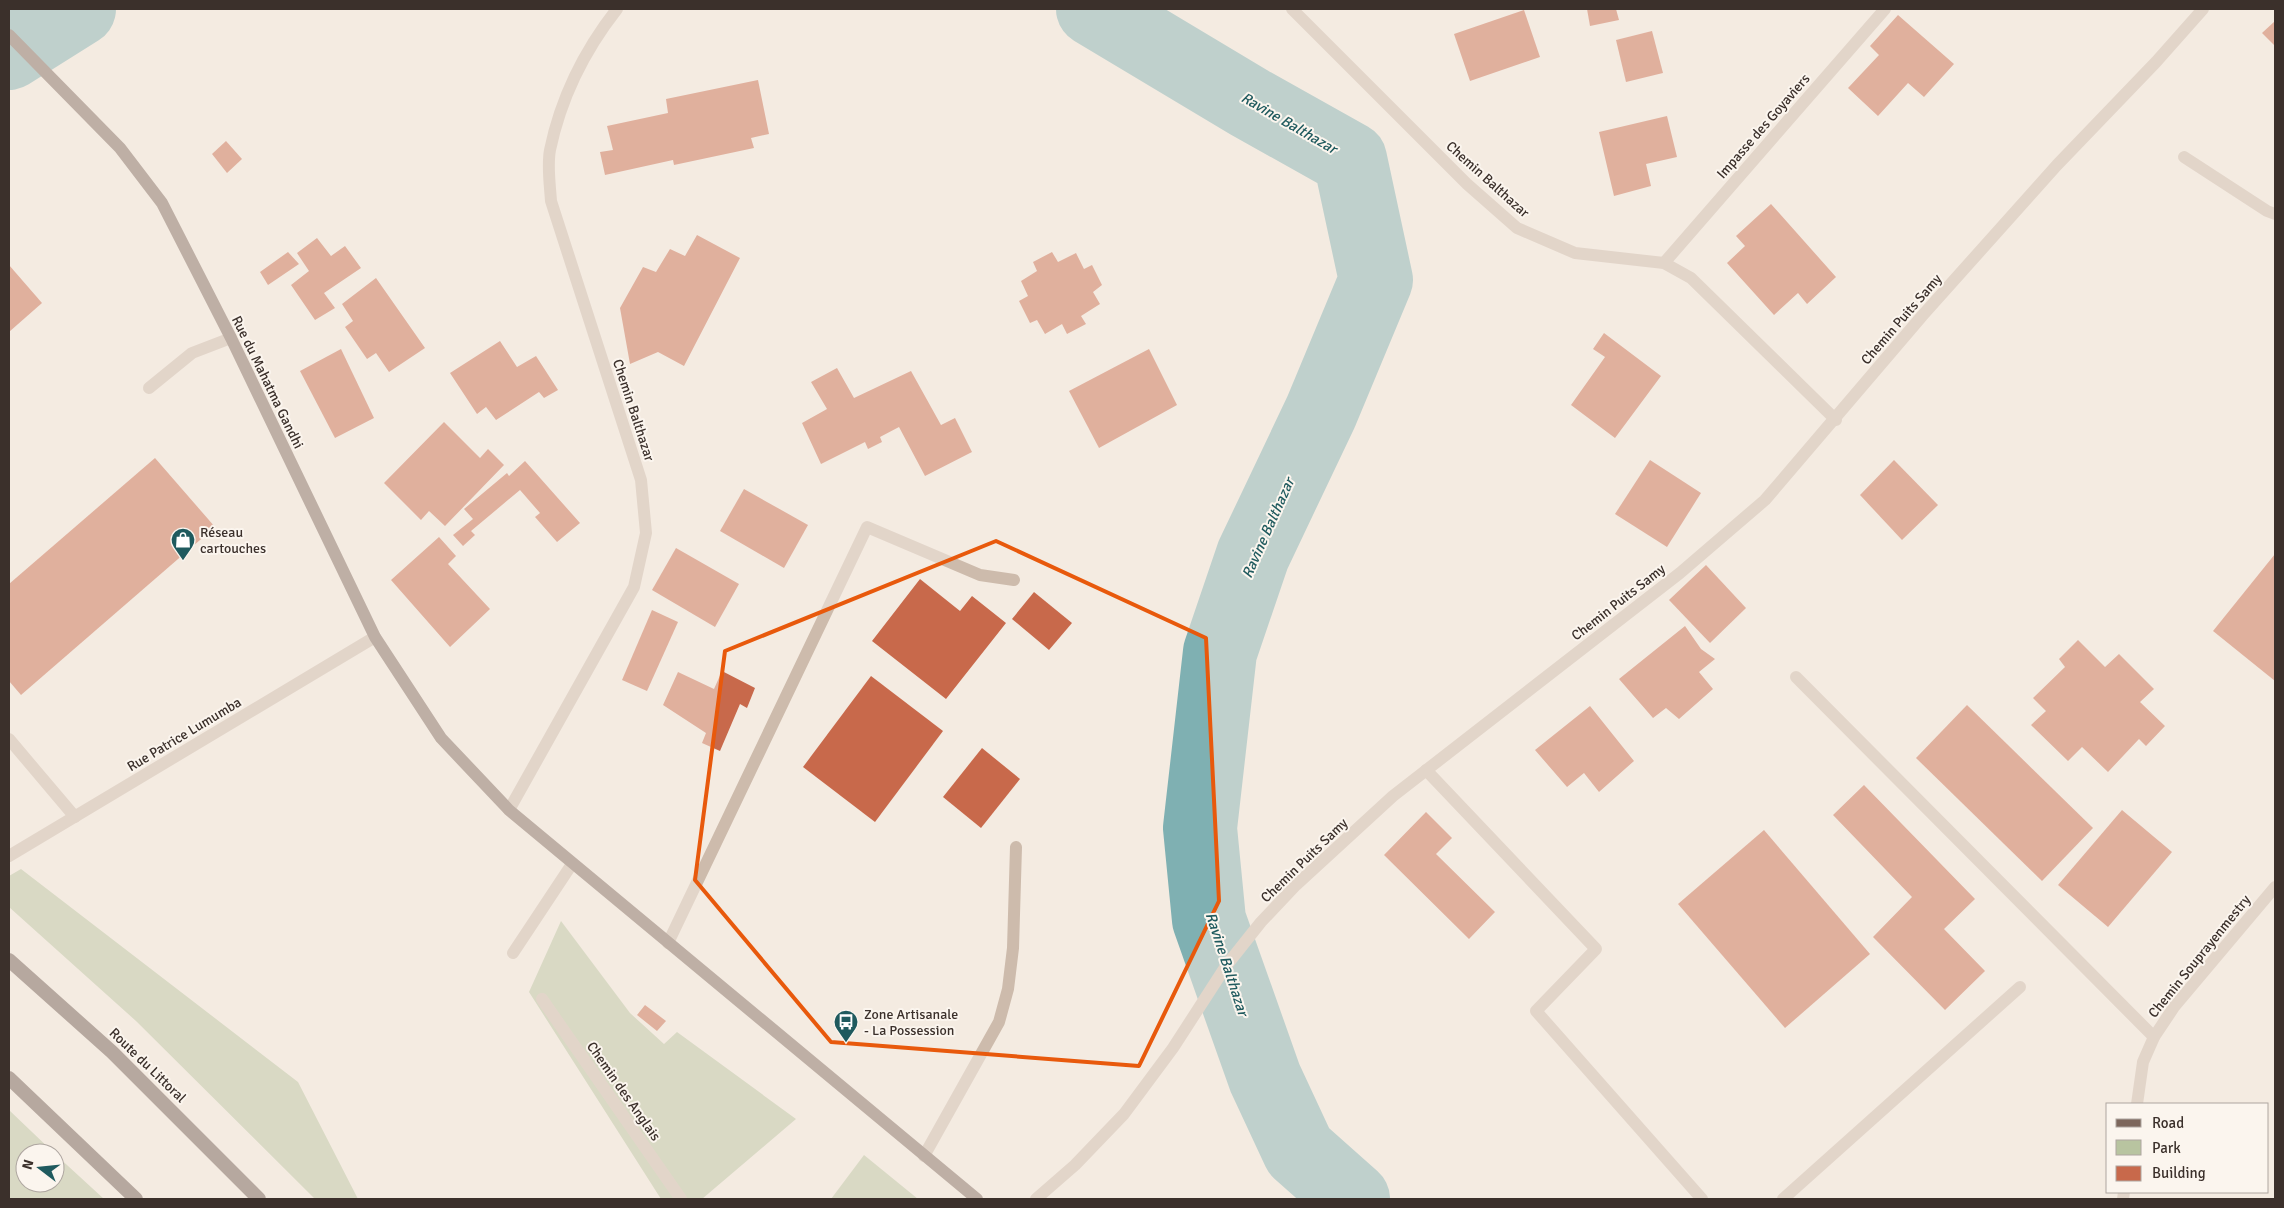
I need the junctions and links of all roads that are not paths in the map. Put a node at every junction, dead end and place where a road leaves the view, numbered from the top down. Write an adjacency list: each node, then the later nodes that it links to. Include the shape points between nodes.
1 (617, 9): 17 (street, Chemin Balthazar, via 594,38 568,90 550,152 550,200 641,480 646,532 634,587)
2 (1292, 9): 8 (street, Chemin Balthazar, via 1467,184 1517,228 1575,253)
3 (1885, 9): 8 (street, Impasse des Goyaviers)
4 (2203, 9): 11 (street, Chemin Puits Samy, via 1922,316)
5 (9, 35): 9 (main road, Rue du Mahatma Gandhi, via 120,148 162,203)
6 (2184, 157): 7 (street)
7 (2275, 214)
8 (1664, 263): 11 (street, Chemin Balthazar, via 1691,278)
9 (231, 338): 10 (street, via 192,353); 13 (main road, Rue du Mahatma Gandhi)
10 (149, 388)
11 (1836, 420): 16 (street, Chemin Puits Samy, via 1764,500 1680,573)
12 (1014, 580): 23 (street, via 980,575 867,527)
13 (375, 637): 17 (main road, Rue du Mahatma Gandhi, via 441,738); 18 (street, Rue Patrice Lumumba)
14 (1796, 676): 28 (street)
15 (9, 739): 18 (street)
16 (1426, 770): 36 (street, Chemin Puits Samy, via 1296,885 1261,922 1226,966 1173,1048 1124,1114); 37 (street, via 1596,949 1536,1011)
17 (509, 810): 21 (main road, Rue du Mahatma Gandhi)
18 (75, 817): 20 (street, Rue Patrice Lumumba)
19 (1016, 847): 31 (street, via 1013,948 1008,989 999,1022)
20 (9, 856)
21 (572, 864): 23 (main road, Rue du Mahatma Gandhi); 24 (street)
22 (2275, 887): 28 (street, Chemin Souprayenmestry, via 2174,1006)
23 (668, 942): 31 (main road, Rue du Mahatma Gandhi)
24 (513, 953)
25 (9, 960): 33 (highway, Route du Littoral, via 112,1052)
26 (2020, 987): 38 (street)
27 (542, 999): 34 (street, Chemin des Anglais)
28 (2154, 1037): 30 (street, Chemin Souprayenmestry, via 2143,1062)
29 (9, 1078): 32 (highway)
30 (2137, 1103)
31 (924, 1156): 35 (main road, Rue du Mahatma Gandhi)
32 (136, 1199)
33 (260, 1199)
34 (681, 1199)
35 (977, 1199)
36 (1036, 1199)
37 (1702, 1199)
38 (1783, 1199)

